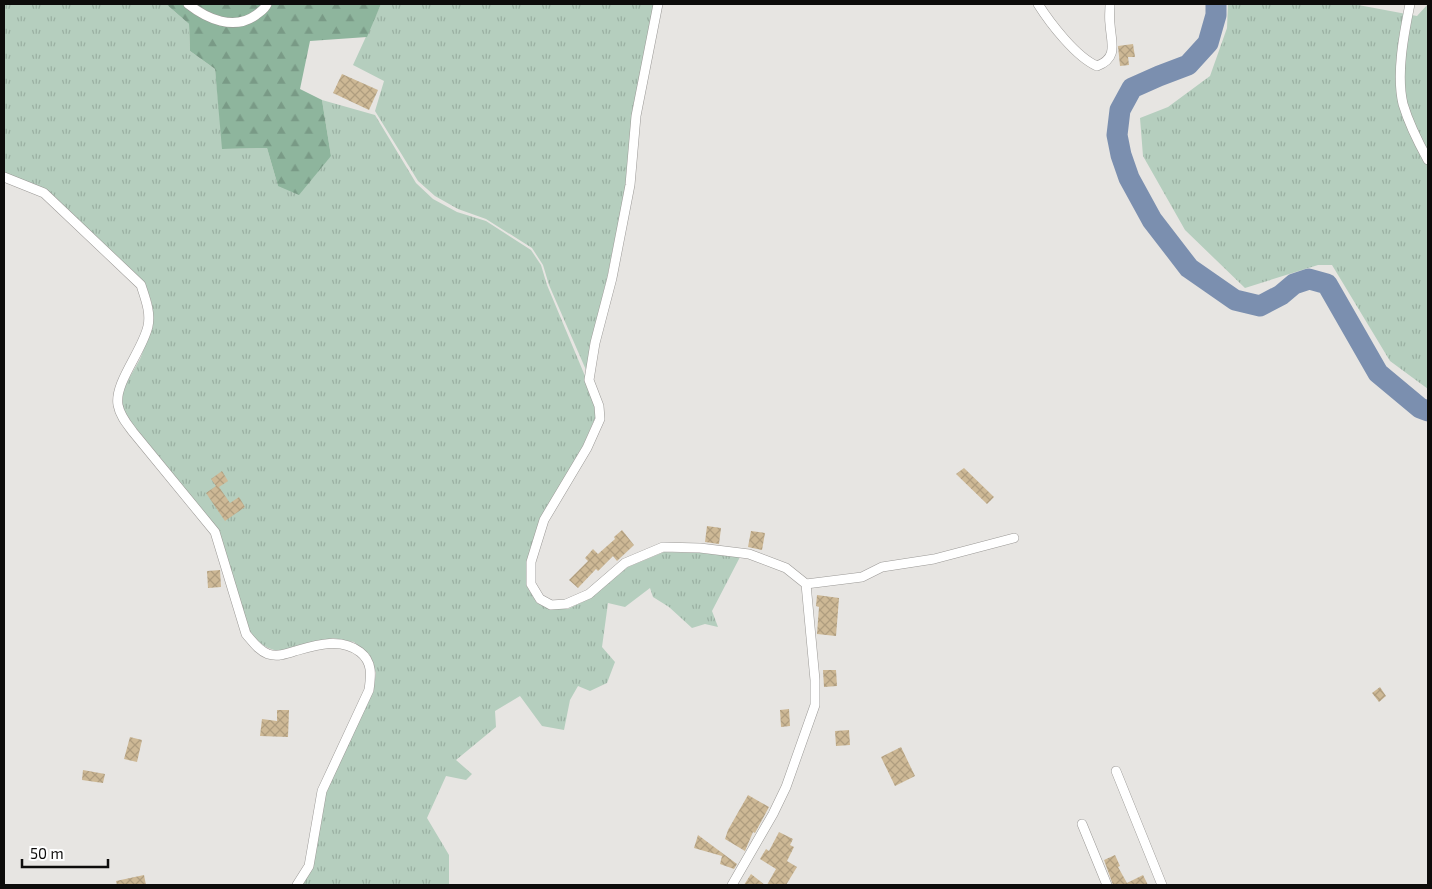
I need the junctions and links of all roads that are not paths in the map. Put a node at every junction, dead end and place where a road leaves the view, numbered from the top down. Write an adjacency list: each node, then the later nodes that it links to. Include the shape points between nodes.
1 (188, 4): 2 (street, via 201,15 224,23 248,21)
2 (267, 4)
3 (658, 4): 10 (street, via 636,116 630,185 589,380 599,406 600,419 587,448 544,520 531,562 531,584 540,600 551,605 566,604 589,594 625,563 663,548 700,548 749,554 786,568)
4 (1038, 4): 5 (street, via 1051,25 1083,57 1097,66 1109,59 1113,50)
5 (1110, 4)
6 (1410, 4): 7 (street, via 1401,70 1403,102 1412,131)
7 (1428, 160)
8 (4, 177): 13 (street, via 44,193 141,284 148,305 148,326 137,356 119,388 117,405 122,418 215,532 246,634 257,647 269,654 280,656 333,642 352,646 366,656 372,673 369,690 322,791 308,866)
9 (1014, 538): 10 (street, via 934,559 882,567 862,577)
10 (806, 584): 14 (street, via 815,705 786,787)
11 (1116, 771): 16 (street)
12 (1082, 824): 15 (street)
13 (297, 885)
14 (732, 885)
15 (1107, 885)
16 (1162, 885)

